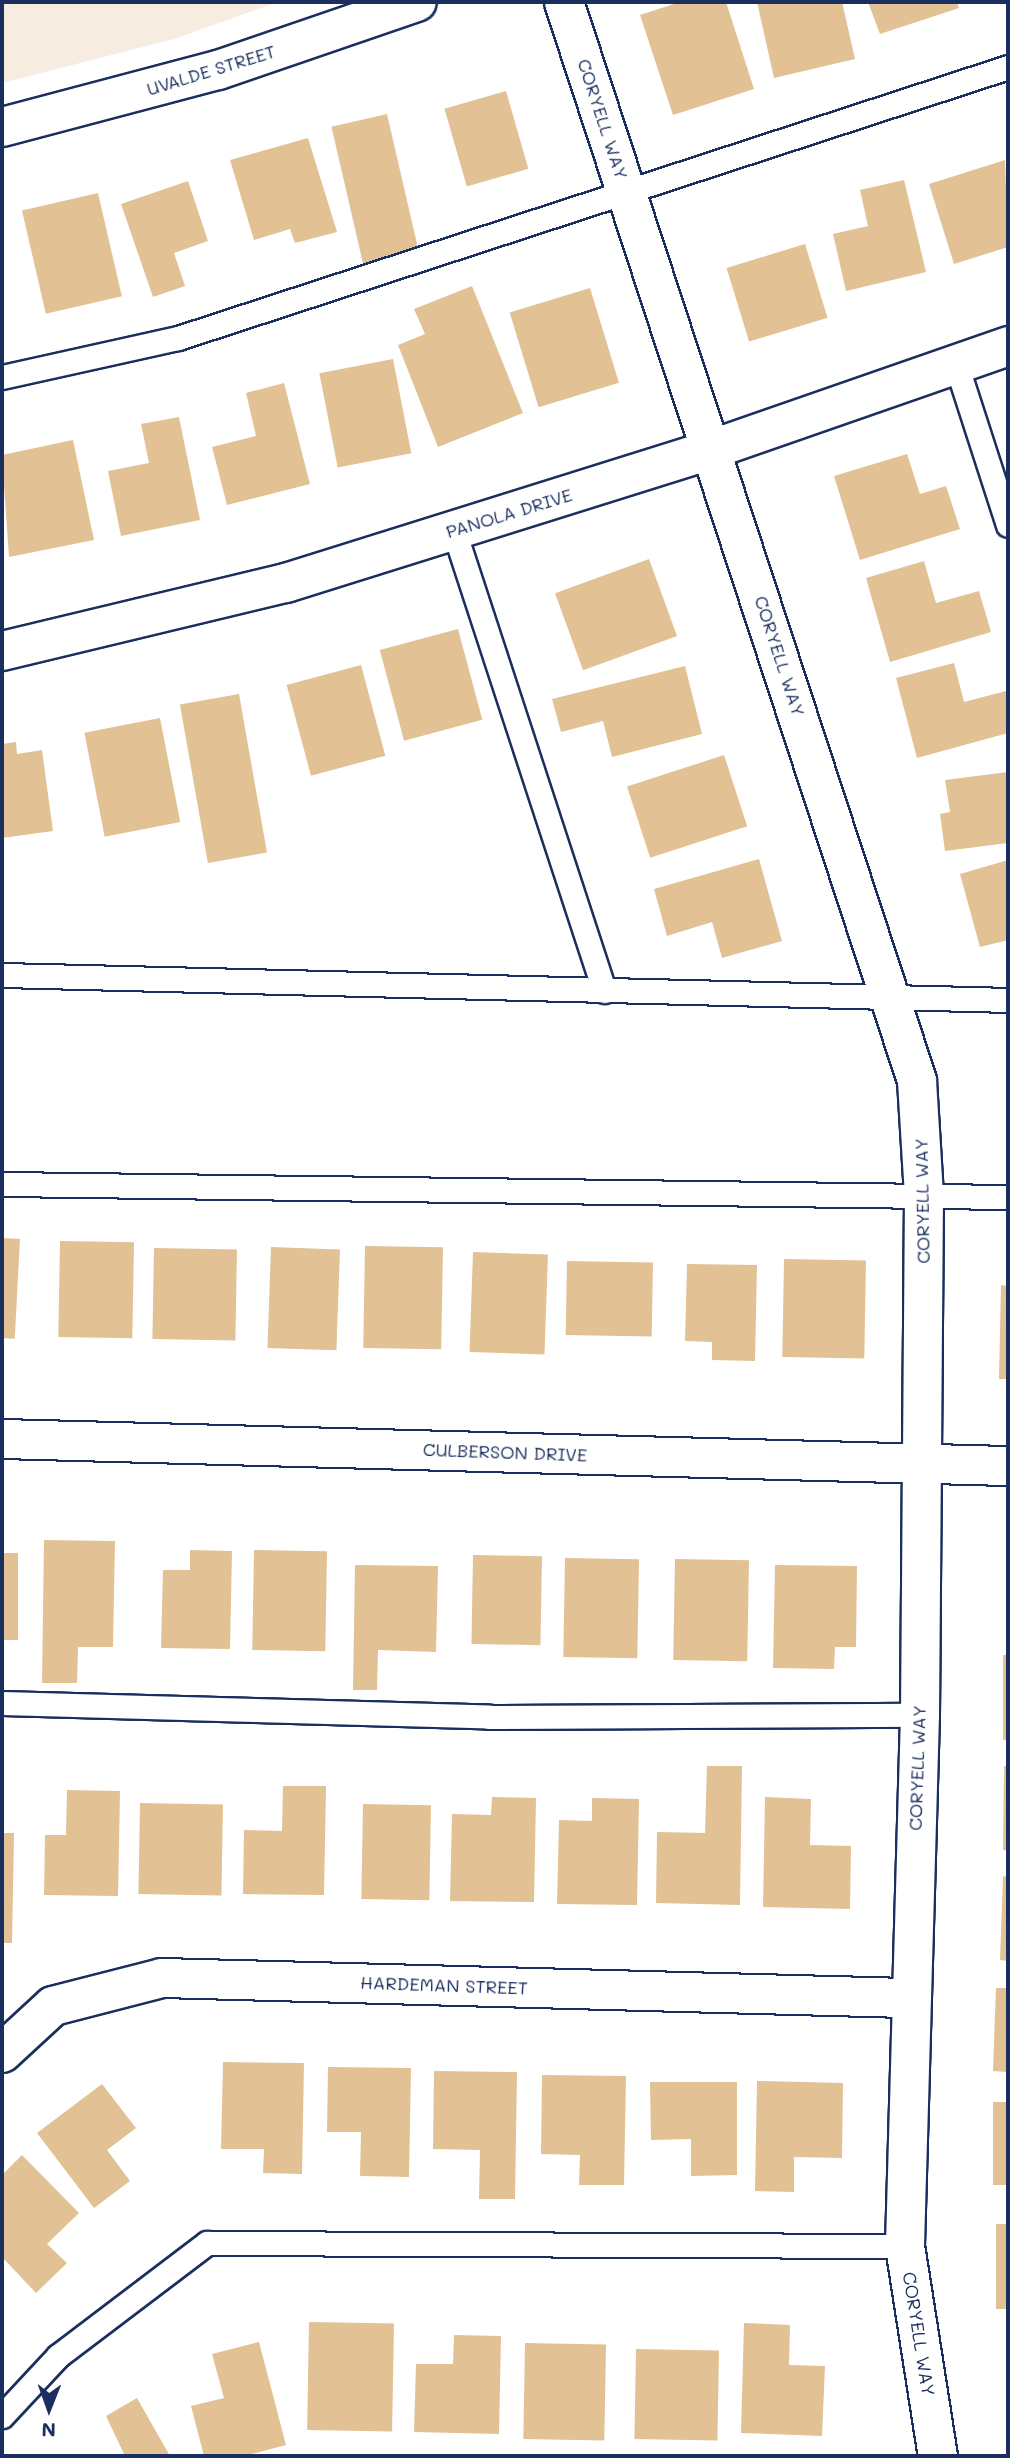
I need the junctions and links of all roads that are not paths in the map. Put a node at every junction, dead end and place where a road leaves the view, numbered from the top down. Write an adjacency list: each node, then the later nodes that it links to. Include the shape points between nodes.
1 (417, 2): 3 (street, UVALDE STREET)
2 (564, 2): 6 (street, CORYELL WAY)
3 (372, 9): 5 (street, UVALDE STREET, via 218,70)
4 (1008, 67): 6 (lane)
5 (2, 127)
6 (628, 192): 9 (lane, via 178,338); 10 (street, CORYELL WAY, via 710,439)
7 (1008, 346): 8 (street, PANOLA DRIVE)
8 (956, 364): 10 (street, PANOLA DRIVE); 11 (lane)
9 (2, 377)
10 (707, 451): 12 (street, PANOLA DRIVE); 16 (street, CORYELL WAY, via 762,599)
11 (1008, 525)
12 (454, 531): 13 (street, PANOLA DRIVE, via 286,583); 15 (lane)
13 (2, 651)
14 (2, 975): 15 (lane)
15 (604, 991): 16 (lane)
16 (891, 999): 17 (lane); 19 (street, CORYELL WAY, via 917,1081)
17 (1008, 1000)
18 (2, 1184): 19 (lane)
19 (925, 1195): 20 (lane); 22 (street, CORYELL WAY)
20 (1008, 1198)
21 (2, 1439): 22 (street, CULBERSON DRIVE)
22 (920, 1463): 23 (street, CULBERSON DRIVE); 25 (street, CORYELL WAY)
23 (1008, 1466)
24 (2, 1703): 25 (lane, via 489,1717)
25 (920, 1715): 26 (street, CORYELL WAY)
26 (908, 1998): 27 (street, HARDEMAN STREET, via 162,1978 53,2006); 28 (street, CORYELL WAY)
27 (2, 2053)
28 (905, 2246): 29 (lane, via 207,2243 58,2356); 30 (street, CORYELL WAY)
29 (2, 2416)
30 (938, 2456)

